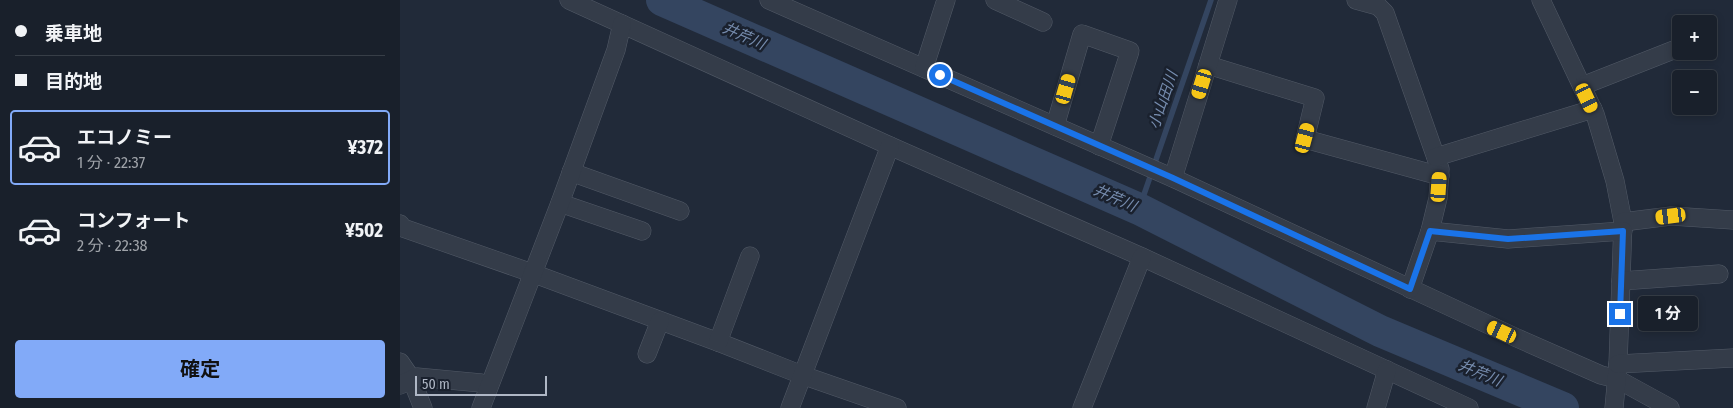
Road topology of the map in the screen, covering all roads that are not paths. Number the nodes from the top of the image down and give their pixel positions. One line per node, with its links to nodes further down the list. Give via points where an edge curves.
1 (569, 0): 9 (street)
2 (769, 0): 12 (street)
3 (946, 0): 12 (street)
4 (995, 0): 8 (street)
5 (1228, 0): 11 (street)
6 (1356, 0): 18 (street, via 1378,6 1385,14)
7 (1541, 0): 13 (street)
8 (1043, 22)
9 (622, 24): 16 (street); 19 (street, via 616,50)
10 (1672, 50): 13 (street)
11 (1208, 65): 20 (street, via 1315,98 1305,138); 21 (street)
12 (924, 68): 15 (street)
13 (1582, 86): 14 (street)
14 (1592, 110): 18 (street); 26 (street, via 1615,180)
15 (1055, 126): 17 (street); 17 (street, via 1082,34 1130,50)
16 (890, 146): 30 (street); 41 (street)
17 (1099, 146): 21 (street)
18 (1436, 157): 20 (street)
19 (571, 172): 22 (street); 23 (street)
20 (1440, 176): 28 (street)
21 (1173, 178): 34 (street)
22 (560, 203): 27 (street); 31 (street)
23 (680, 211)
24 (1733, 220): 26 (street, via 1671,216)
25 (400, 224): 31 (street, via 403,228)
26 (1623, 227): 28 (street, via 1508,239); 33 (street)
27 (642, 231)
28 (1430, 231): 34 (street)
29 (750, 256): 36 (street)
30 (1142, 257): 40 (street); 49 (street)
31 (532, 273): 35 (street); 44 (street)
32 (1720, 274): 33 (street)
33 (1621, 281): 42 (street)
34 (1410, 289): 42 (street, via 1601,375)
35 (660, 321): 36 (street); 37 (street)
36 (718, 342): 41 (street)
37 (647, 354)
38 (1733, 358): 42 (street)
39 (400, 362): 43 (street)
40 (1387, 370): 50 (street); 51 (street)
41 (802, 375): 47 (street); 48 (street)
42 (1617, 378): 52 (street); 53 (street)
43 (406, 382): 44 (street, via 417,377); 45 (street)
44 (489, 386): 46 (street)
45 (423, 408)
46 (481, 408)
47 (790, 408)
48 (897, 408)
49 (1082, 408)
50 (1376, 408)
51 (1469, 408)
52 (1614, 408)
53 (1670, 408)

